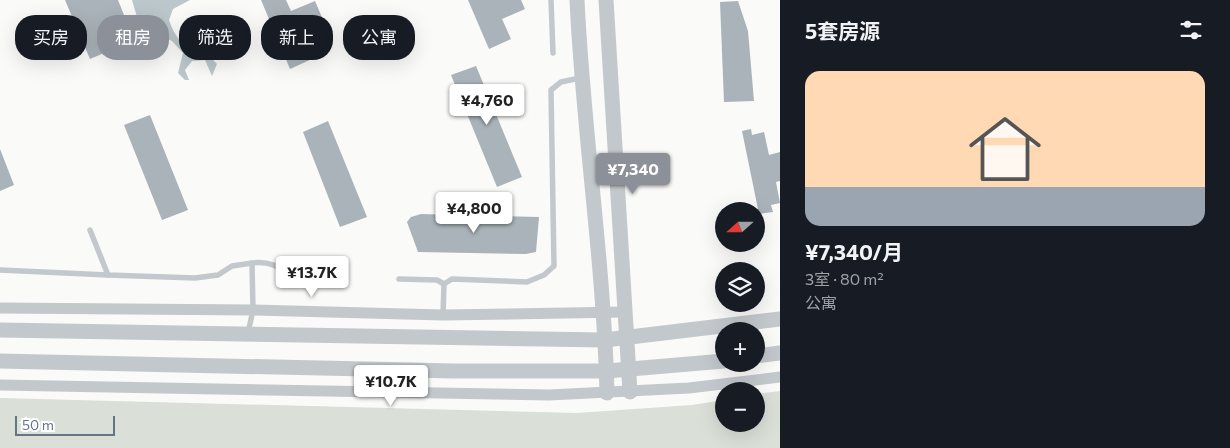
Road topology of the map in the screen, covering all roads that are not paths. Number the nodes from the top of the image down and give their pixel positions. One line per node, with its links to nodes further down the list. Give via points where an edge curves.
1 (551, 0): 4 (lane)
2 (577, 0): 5 (street)
3 (606, 0): 15 (street)
4 (553, 53)
5 (580, 78): 12 (lane, via 562,82 551,90 554,266 544,275 527,282 452,279); 16 (street)
6 (90, 230): 9 (lane)
7 (252, 263): 9 (lane, via 232,266 218,275 195,278); 10 (lane, via 279,266); 14 (lane)
8 (0, 270): 9 (lane)
9 (108, 275)
10 (292, 277)
11 (399, 279): 12 (lane, via 437,280)
12 (444, 284): 17 (lane)
13 (0, 308): 14 (street)
14 (254, 310): 17 (street); 20 (lane)
15 (625, 312): 16 (street); 21 (street)
16 (603, 314): 17 (street); 22 (street)
17 (443, 316)
18 (780, 319): 21 (street)
19 (0, 330): 20 (street)
20 (247, 335): 22 (street)
21 (626, 337): 22 (street); 27 (street)
22 (605, 340): 28 (street)
23 (780, 352): 24 (street)
24 (765, 354)
25 (0, 361): 28 (street)
26 (715, 362): 27 (street)
27 (629, 370): 28 (street); 31 (street)
28 (607, 372): 32 (street)
29 (780, 377): 31 (street)
30 (0, 385): 32 (street, via 466,395)
31 (630, 392): 32 (street)
32 (607, 393)

